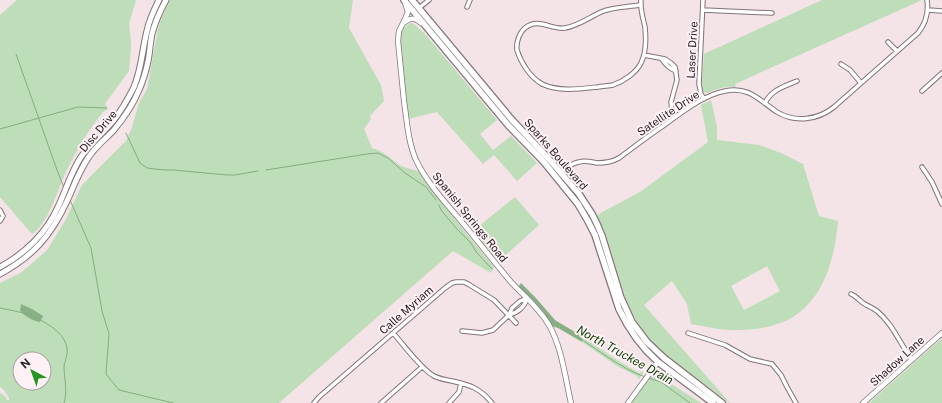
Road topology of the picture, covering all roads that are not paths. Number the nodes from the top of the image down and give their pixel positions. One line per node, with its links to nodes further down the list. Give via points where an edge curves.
1 (159, 0): 39 (main road, Disc Drive, via 147,30 138,77 125,104 76,165 56,210 43,230 20,254)
2 (166, 0): 40 (main road, Disc Drive, via 154,29 142,82 130,108 88,158 50,232 27,257)
3 (404, 0): 18 (street, Spanish Springs Road, via 408,12); 19 (main road, Sparks Boulevard)
4 (408, 0): 13 (main road)
5 (412, 0): 13 (main road, Sparks Boulevard)
6 (429, 0): 13 (street)
7 (470, 0): 12 (street)
8 (641, 0): 11 (street)
9 (703, 0): 14 (street, Laser Drive)
10 (927, 0): 15 (street, Satellite Drive)
11 (640, 5): 22 (street, via 645,28); 22 (street, via 604,11 566,28 532,24 524,28 516,46 519,58 536,80 559,89 613,85 636,70)
12 (467, 7)
13 (419, 8): 23 (main road, via 420,14); 35 (main road, Sparks Boulevard)
14 (703, 10): 17 (street); 31 (street, Laser Drive, via 699,84)
15 (928, 10): 16 (street); 21 (street, Satellite Drive, via 918,33)
16 (942, 11)
17 (772, 13)
18 (402, 25): 19 (street, via 413,18); 42 (street, Spanish Springs Road, via 398,35 400,60 408,133 417,162 445,202 503,273)
19 (429, 29): 23 (main road, Sparks Boulevard)
20 (888, 42): 21 (street)
21 (897, 51): 29 (street, Satellite Drive)
22 (644, 55): 33 (street, via 665,59 675,67 677,80 670,102)
23 (453, 58): 35 (main road, Sparks Boulevard, via 514,132)
24 (841, 64): 29 (street)
25 (942, 73): 26 (street)
26 (938, 77): 28 (street); 30 (street)
27 (797, 80): 32 (street, via 773,92)
28 (942, 81)
29 (861, 83): 32 (street, Satellite Drive, via 826,113 814,117 800,119 787,116)
30 (922, 91)
31 (704, 99): 32 (street, Satellite Drive, via 724,91 737,90 749,93); 33 (street, Satellite Drive)
32 (765, 103)
33 (675, 117): 35 (street, Satellite Drive, via 614,161 580,161)
34 (922, 167): 36 (street)
35 (559, 175): 49 (main road, Sparks Boulevard, via 579,194 592,214 602,236 623,304 632,322); 51 (main road, Sparks Boulevard, via 592,228 624,320 637,340)
36 (942, 204)
37 (0, 210): 38 (street, via 3,216)
38 (0, 221)
39 (0, 267)
40 (0, 274)
41 (851, 294): 50 (street, via 884,317)
42 (527, 298): 43 (street, via 520,300); 43 (street, via 525,305 516,313); 59 (street, Spanish Springs Road, via 544,317 554,335)
43 (509, 315): 44 (street, Calle Myriam); 45 (street, via 490,331); 46 (street, Calle Myriam, via 491,297 464,282 456,282 445,288)
44 (516, 323)
45 (462, 332)
46 (393, 333): 52 (street); 55 (street, Calle Myriam)
47 (688, 333): 63 (street, via 725,345 750,359 772,364 781,374)
48 (942, 333): 50 (street, Shadow Lane)
49 (647, 342): 51 (main road); 54 (main road, Sparks Boulevard)
50 (912, 360): 64 (street, Shadow Lane)
51 (658, 362): 54 (main road, via 662,361); 60 (street); 61 (main road, Sparks Boulevard)
52 (422, 367): 53 (street, via 439,378); 56 (street)
53 (461, 383): 57 (street, via 459,392); 58 (street, via 480,391)
54 (709, 392): 62 (main road, Sparks Boulevard)
55 (314, 403)
56 (381, 403)
57 (449, 403)
58 (492, 403)
59 (571, 403)
60 (628, 403)
61 (713, 403)
62 (722, 403)
63 (796, 403)
64 (863, 403)

